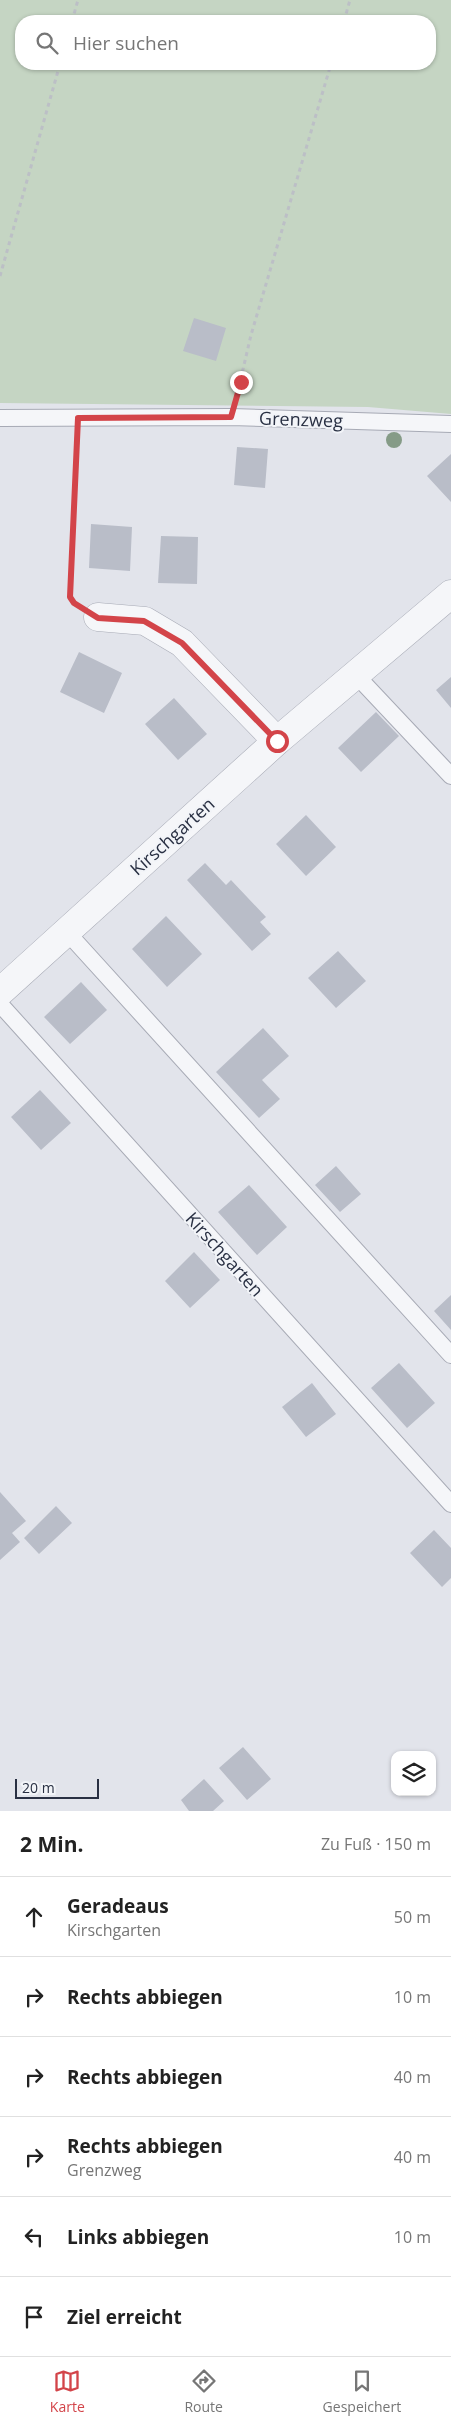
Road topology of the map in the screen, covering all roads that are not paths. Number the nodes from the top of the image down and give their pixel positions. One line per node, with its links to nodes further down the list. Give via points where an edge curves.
1 (0, 418): 2 (lane, Grenzweg, via 231,417)
2 (451, 424)
3 (451, 594): 5 (street, Kirschgarten)
4 (98, 618): 6 (street, via 144,621 182,643)
5 (355, 674): 6 (street, Kirschgarten); 7 (lane)
6 (277, 741): 8 (street, Kirschgarten)
7 (451, 776)
8 (66, 931): 9 (street, Kirschgarten); 11 (lane)
9 (0, 992)
10 (0, 1004): 12 (lane, Kirschgarten)
11 (451, 1355)
12 (451, 1504)

